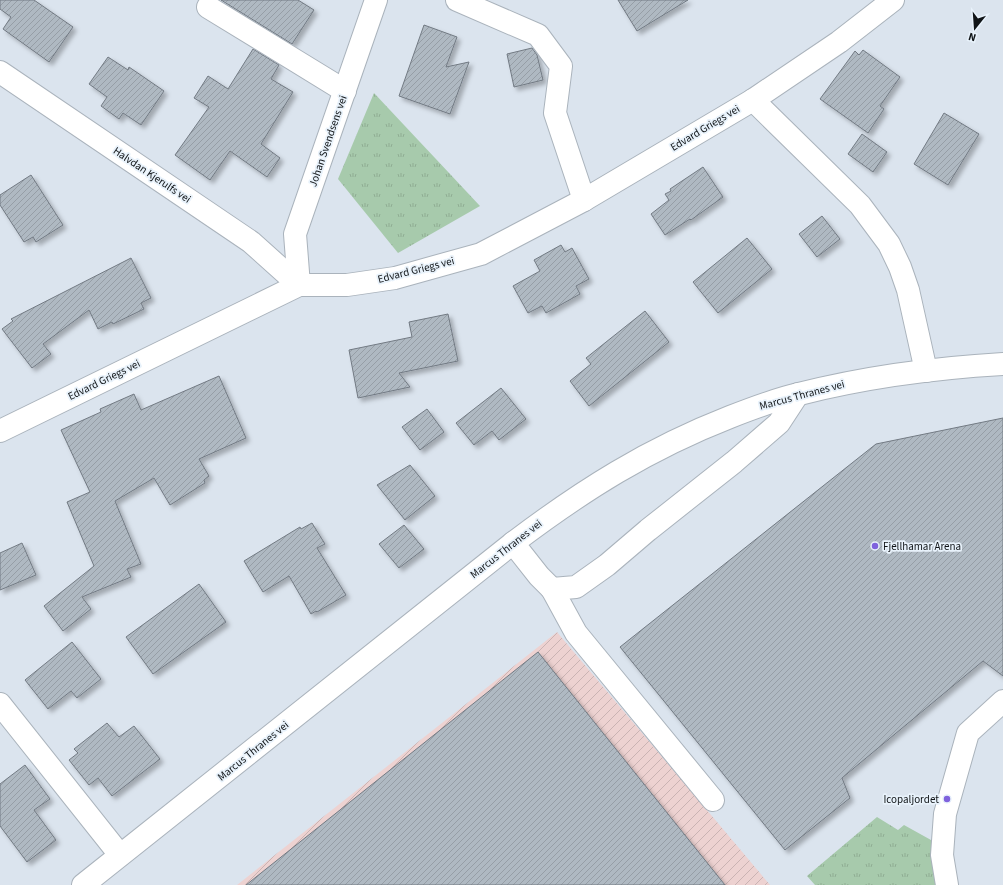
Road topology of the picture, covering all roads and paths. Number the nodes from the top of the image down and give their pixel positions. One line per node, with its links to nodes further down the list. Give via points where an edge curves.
1 (376, 0): 6 (street, Johan Svendsens vei)
2 (457, 0): 8 (street, via 538,35 561,66 555,113)
3 (893, 0): 7 (street, Edvard Griegs vei, via 839,42)
4 (208, 7): 6 (street)
5 (0, 72): 9 (street, Halvdan Kjerulfs vei, via 251,242)
6 (345, 91): 9 (street, Johan Svendsens vei, via 295,234)
7 (753, 100): 8 (street, Edvard Griegs vei); 11 (street, Edvard Griegs vei, via 860,205 889,244 908,290)
8 (584, 200): 9 (street, Edvard Griegs vei, via 481,254 395,278 347,285)
9 (299, 285): 13 (street, Edvard Griegs vei)
10 (1003, 364): 11 (street, Marcus Thranes vei)
11 (926, 371): 12 (street, Marcus Thranes vei, via 882,376)
12 (798, 394): 14 (street, Marcus Thranes vei, via 713,424 634,461 580,494); 15 (street, via 779,423 607,565 576,587)
13 (0, 431)
14 (513, 543): 15 (street); 19 (street, Marcus Thranes vei)
15 (552, 589): 18 (street, via 576,633)
16 (1003, 701): 21 (street, via 968,733 945,814 942,855)
17 (0, 704): 19 (street)
18 (713, 800)
19 (120, 855): 20 (street, Marcus Thranes vei)
20 (83, 885)
21 (947, 885)

